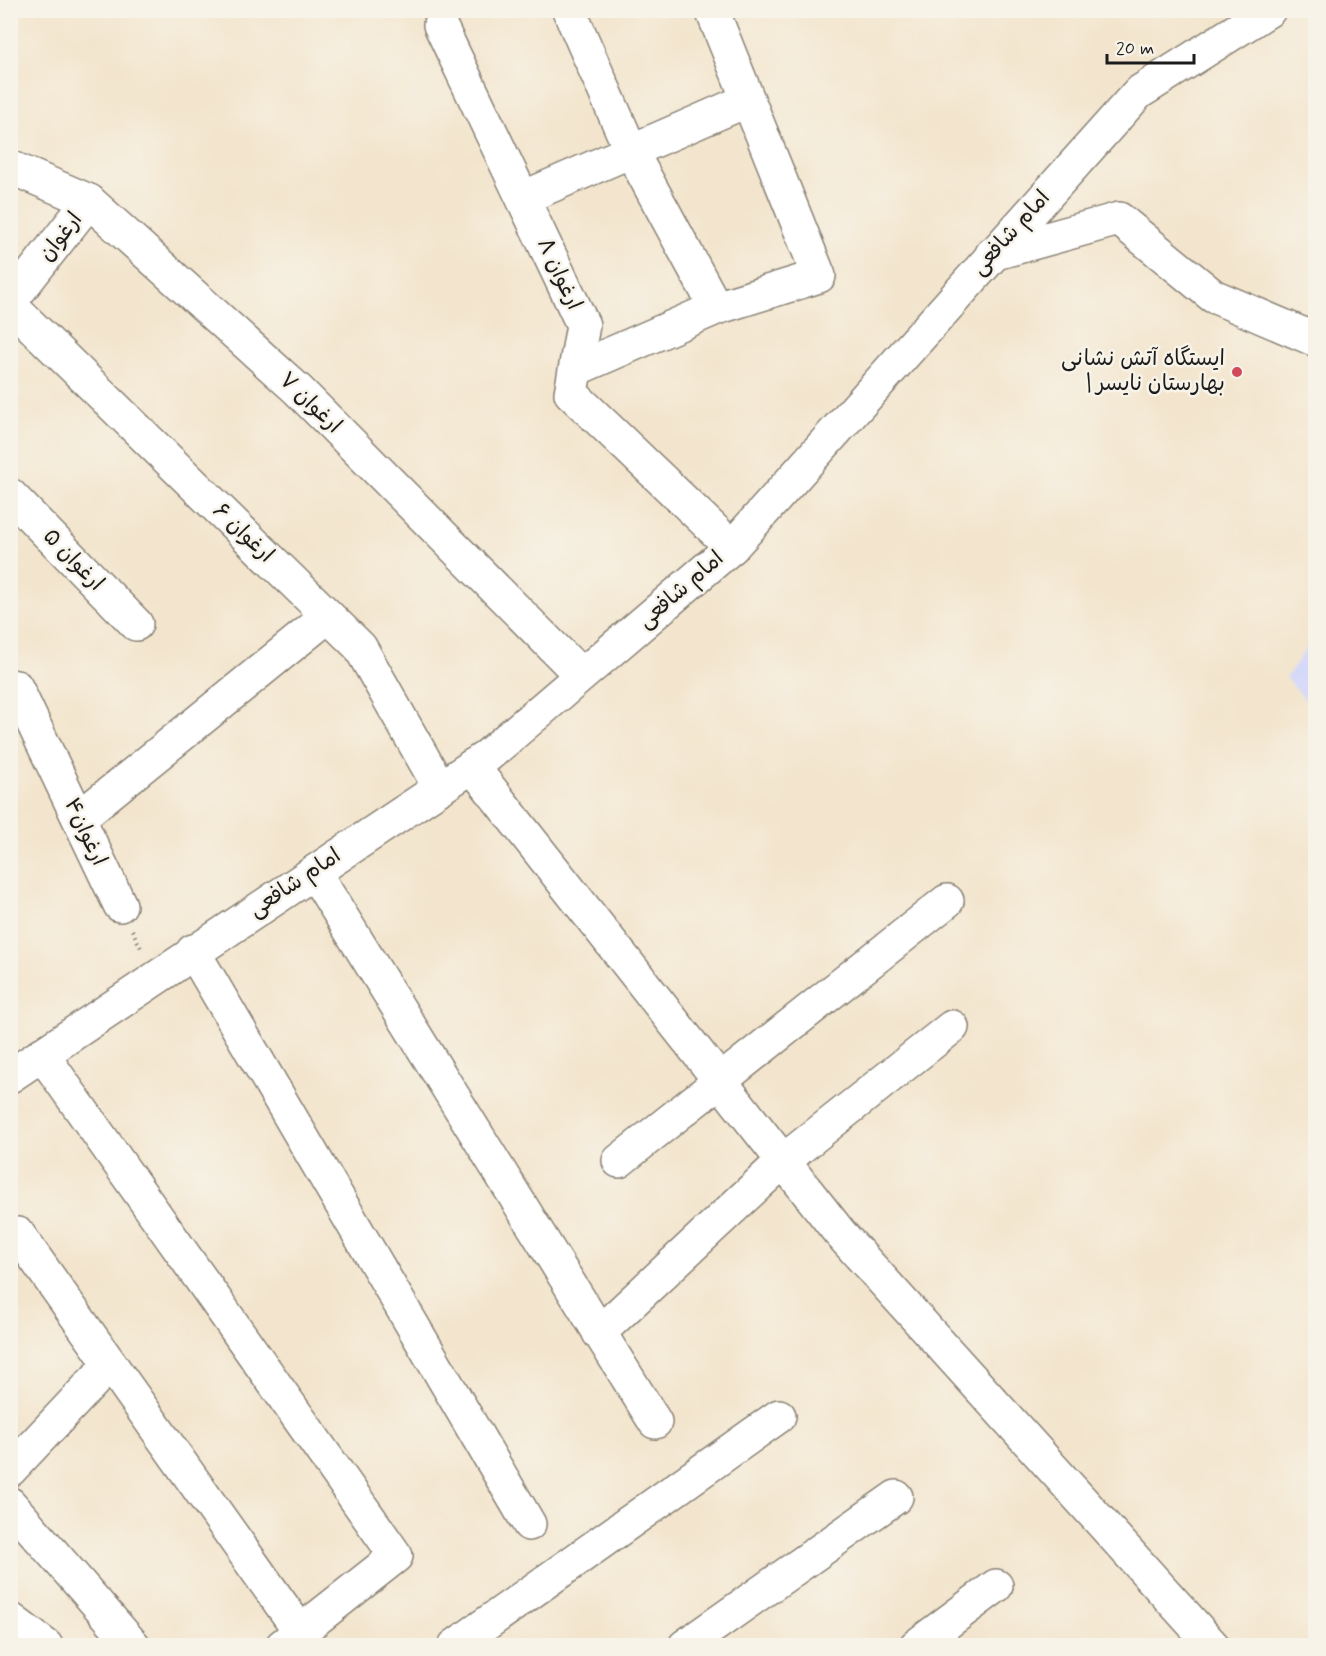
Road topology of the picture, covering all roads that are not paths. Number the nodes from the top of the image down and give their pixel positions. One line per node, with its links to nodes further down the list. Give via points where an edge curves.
1 (569, 10): 6 (street)
2 (712, 10): 5 (street)
3 (1269, 10): 10 (street, امام شافعی, via 1138,93)
4 (440, 25): 8 (street, ارغوان ۸)
5 (748, 100): 6 (street); 12 (street, via 819,276)
6 (631, 151): 8 (street); 12 (street)
7 (10, 167): 9 (street, ارغوان ۷)
8 (523, 198): 14 (street, ارغوان ۸, via 583,325)
9 (89, 201): 11 (street, ارغوان); 19 (street, ارغوان ۷, via 298,390)
10 (992, 254): 13 (street, via 1119,219 1213,296); 16 (street, امام شافعی)
11 (10, 304): 17 (street, ارغوان ۶)
12 (716, 308): 14 (street)
13 (1316, 340)
14 (576, 369): 16 (street, ارغوان ۸, via 571,393)
15 (10, 495): 18 (street, ارغوان ۵)
16 (732, 547): 19 (street, امام شافعی)
17 (328, 616): 22 (street, ارغوان ۶, via 360,647); 23 (street)
18 (136, 624)
19 (581, 675): 21 (street, امام شافعی)
20 (13, 686): 23 (street, ارغوان۴)
21 (472, 766): 22 (street, امام شافعی); 31 (street)
22 (440, 788): 24 (street, امام شافعی)
23 (79, 818): 26 (street, ارغوان۴)
24 (314, 872): 27 (street, امام شافعی); 35 (street)
25 (947, 901): 31 (street)
26 (120, 905)
27 (193, 951): 29 (street, امام شافعی); 42 (street)
28 (952, 1027): 33 (street)
29 (42, 1054): 30 (street, امام شافعی); 45 (street, via 396,1556)
30 (10, 1076)
31 (719, 1080): 32 (street); 33 (street)
32 (619, 1161)
33 (783, 1161): 35 (street); 51 (street, via 839,1232)
34 (18, 1234): 36 (street)
35 (599, 1333): 38 (street)
36 (110, 1364): 39 (street); 45 (street)
37 (779, 1416): 48 (street)
38 (655, 1422)
39 (10, 1470)
40 (896, 1497): 49 (street)
41 (10, 1504): 47 (street)
42 (529, 1524)
43 (996, 1586): 50 (street)
44 (10, 1619): 46 (street)
45 (291, 1638)
46 (46, 1646)
47 (134, 1646)
48 (455, 1646)
49 (685, 1646)
50 (916, 1646)
51 (1214, 1646)

